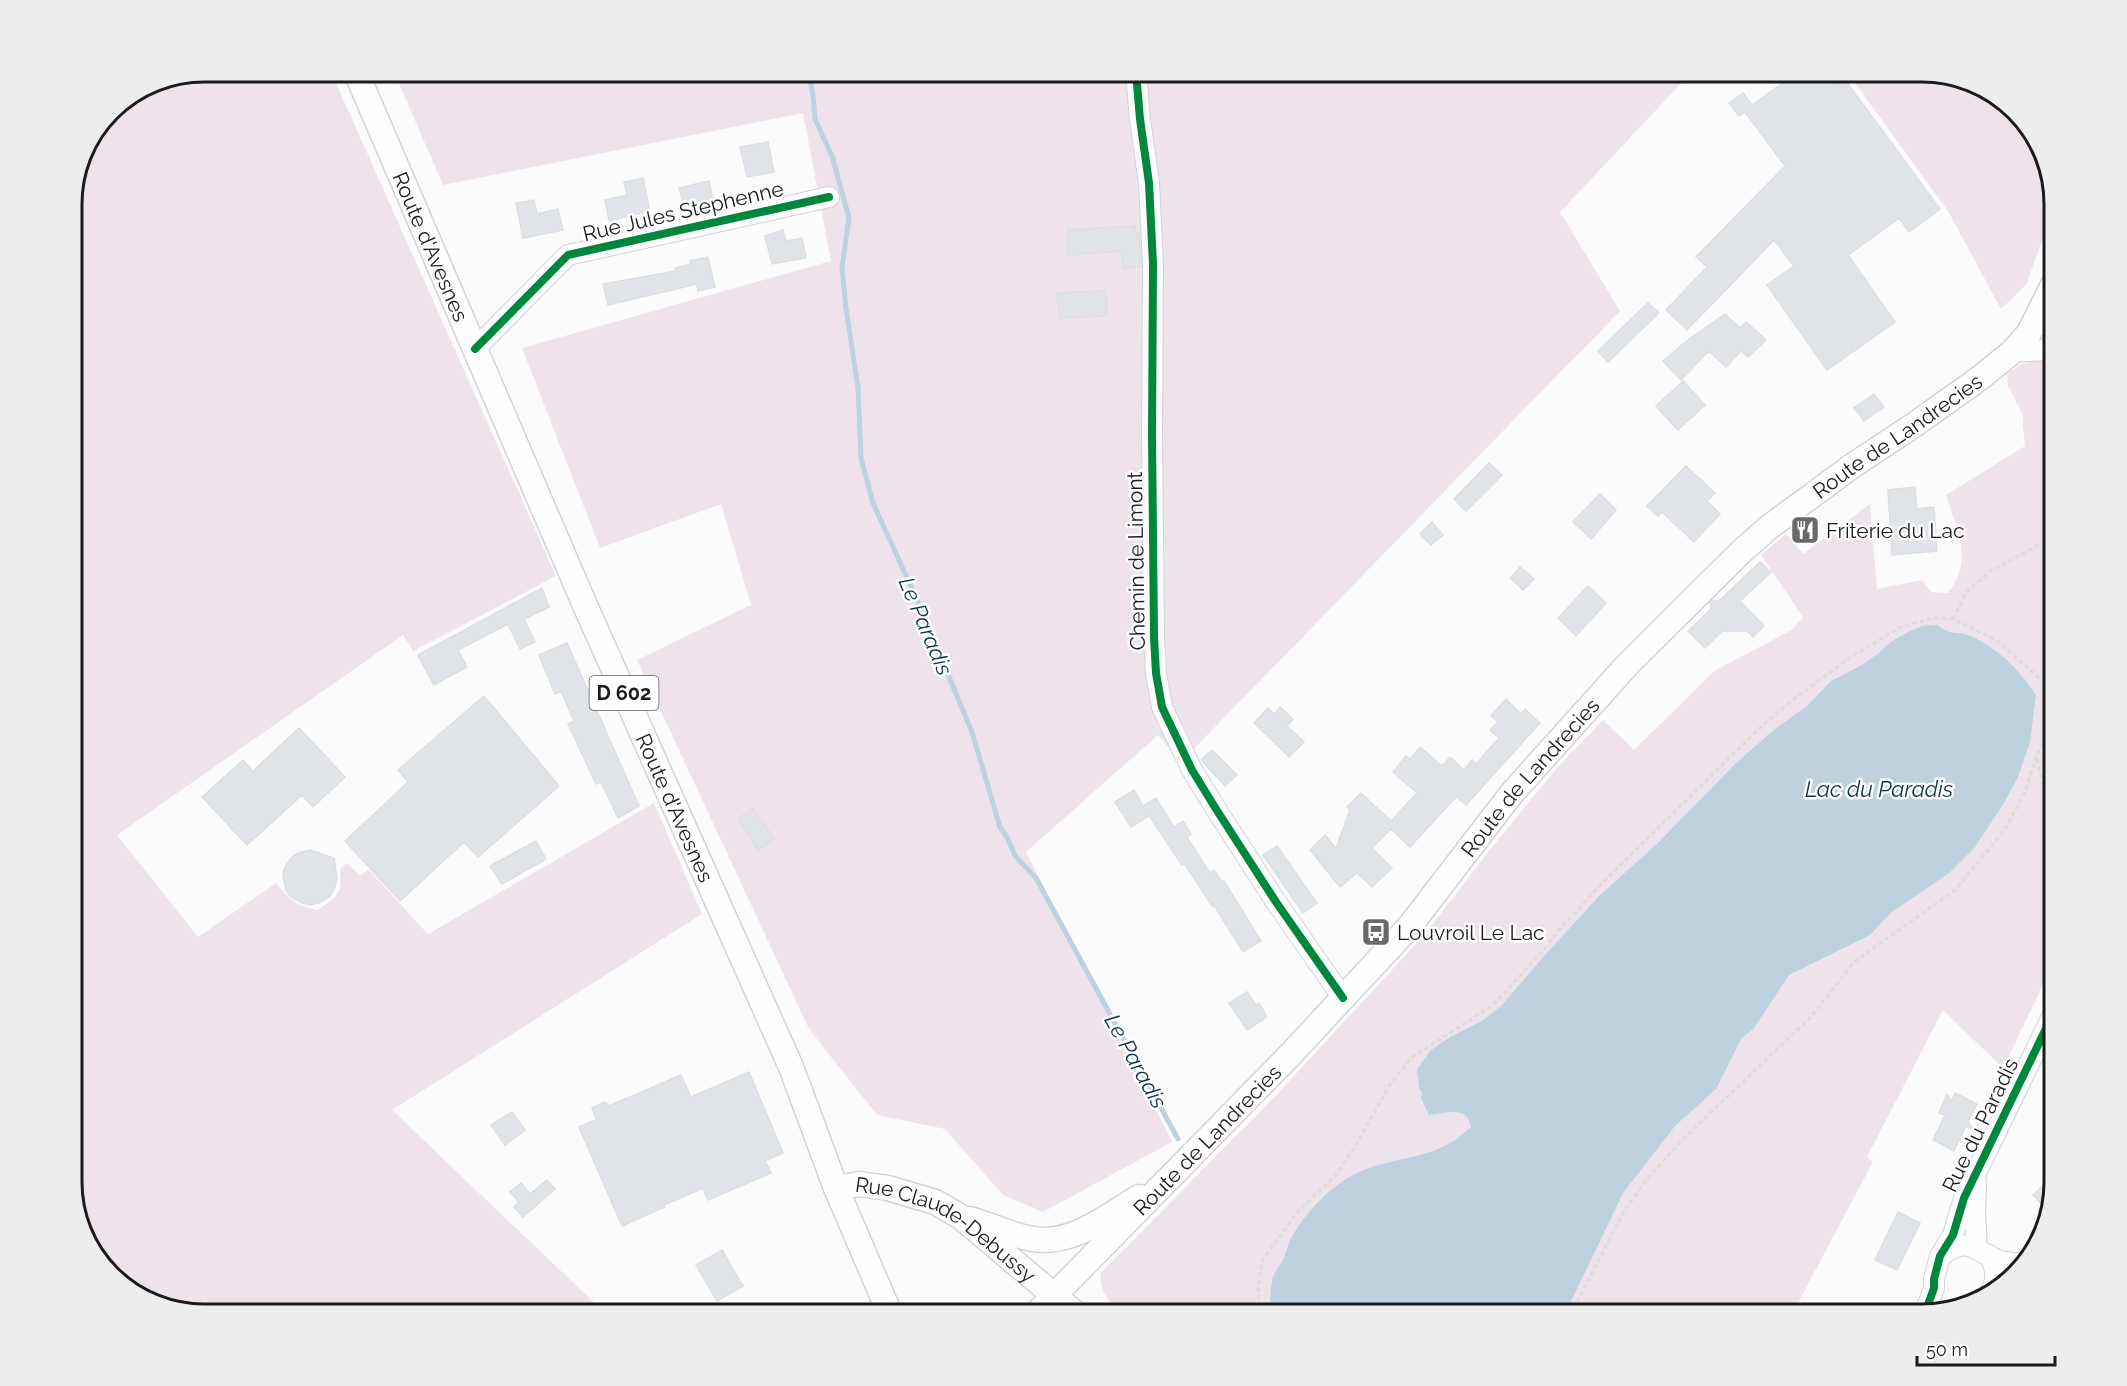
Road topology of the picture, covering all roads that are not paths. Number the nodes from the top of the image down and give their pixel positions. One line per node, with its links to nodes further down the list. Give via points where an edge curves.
1 (360, 82): 7 (main road, Route d'Avesnes / D 602)
2 (1137, 82): 10 (street, Chemin de Limont, via 1154,264 1154,637 1162,707 1192,771)
3 (829, 197): 7 (street, Rue Jules Stephenne, via 568,255)
4 (2044, 303): 5 (main road, Route de Landrecies)
5 (2038, 315): 6 (street); 9 (main road, Route de Landrecies)
6 (2044, 322)
7 (475, 349): 14 (main road, Route d'Avesnes / D 602, via 791,1067)
8 (2044, 351): 9 (street)
9 (2012, 352): 10 (main road, Route de Landrecies, via 1852,466 1742,551 1567,731 1512,794 1409,927)
10 (1343, 998): 13 (main road, Route de Landrecies)
11 (2044, 1033): 12 (street, Rue du Paradis)
12 (1977, 1172): 16 (street, Rue du Paradis, via 1975,1214); 17 (street, Rue du Paradis, via 1953,1235)
13 (1170, 1178): 15 (main road, via 1086,1229 1048,1241); 20 (main road, Route de Landrecies)
14 (836, 1188): 15 (main road, Rue Claude-Debussy, via 859,1184 888,1188 935,1202); 22 (main road, Route d'Avesnes / D 602)
15 (961, 1217): 20 (main road, Rue Claude-Debussy)
16 (1983, 1251): 17 (street, via 1954,1246); 18 (street); 19 (street, Rue du Paradis, via 1995,1267)
17 (1940, 1256): 21 (street, Rue du Paradis)
18 (2014, 1262)
19 (1993, 1281)
20 (1054, 1296): 23 (main road, Route de Landrecies); 24 (main road, Rue Claude-Debussy)
21 (1929, 1303)
22 (886, 1304)
23 (1046, 1304)
24 (1064, 1304)

